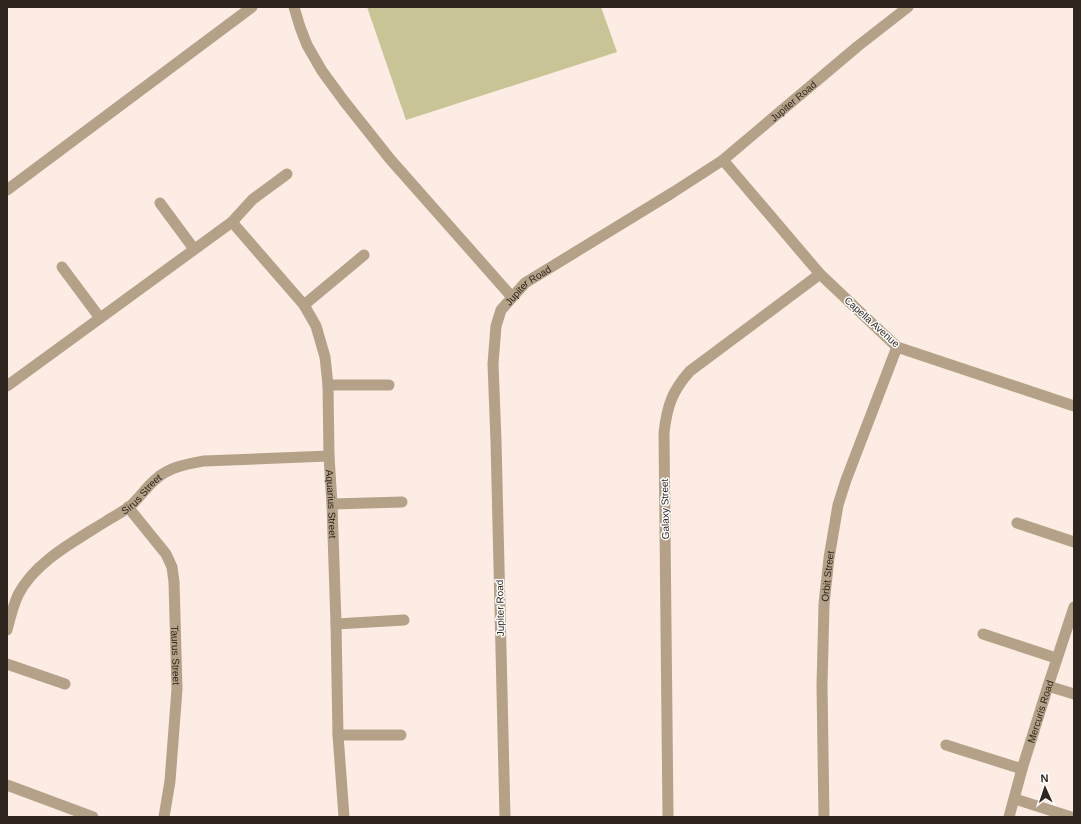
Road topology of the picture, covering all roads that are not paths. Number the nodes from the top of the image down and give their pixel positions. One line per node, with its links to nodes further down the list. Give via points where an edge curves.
1 (252, 7): 6 (street)
2 (294, 7): 13 (street, via 307,45 344,101 390,159)
3 (908, 7): 4 (street, Jupiter Road)
4 (723, 160): 12 (street, Capella Avenue); 13 (street, Jupiter Road, via 526,283)
5 (287, 174): 8 (street, via 253,200)
6 (7, 190)
7 (160, 203): 9 (street)
8 (232, 222): 9 (street); 14 (street, Aquarius Street)
9 (194, 249): 15 (street)
10 (364, 255): 14 (street)
11 (62, 267): 15 (street)
12 (820, 274): 16 (street, Capella Avenue); 47 (street, Galaxy Street, via 690,371 674,392 666,415 664,433)
13 (512, 297): 46 (street, Jupiter Road, via 501,310 496,326 493,364)
14 (304, 305): 17 (street, Aquarius Street, via 321,340)
15 (100, 318): 19 (street)
16 (897, 347): 20 (street, Capella Avenue); 48 (street, Orbit Street, via 842,492 829,558 824,604 822,686)
17 (328, 385): 18 (street); 21 (street, Aquarius Street)
18 (389, 385)
19 (7, 386)
20 (1074, 406)
21 (329, 456): 23 (street, Aquarius Street); 24 (street, Sirus Street, via 231,459 183,465 168,470 157,478)
22 (402, 502): 23 (street)
23 (332, 504): 29 (street, Aquarius Street)
24 (128, 507): 30 (street, Sirus Street, via 43,565 18,596); 44 (street, Taurus Street, via 166,554 172,566 174,582 177,690 170,780)
25 (1018, 522): 26 (street)
26 (1074, 542)
27 (1074, 607): 32 (street, Mercuris Road)
28 (404, 620): 29 (street)
29 (336, 624): 37 (street, Aquarius Street)
30 (7, 630)
31 (984, 634): 32 (street)
32 (1056, 658): 35 (street, Mercuris Road)
33 (7, 664): 34 (street)
34 (66, 684)
35 (1048, 686): 36 (street); 40 (street, Mercuris Road)
36 (1074, 694)
37 (338, 735): 38 (street); 45 (street, Aquarius Street)
38 (401, 735)
39 (946, 745): 40 (street)
40 (1022, 769): 42 (street, Mercuris Road)
41 (7, 785): 43 (street)
42 (1015, 799): 49 (street, Mercuris Road); 50 (street)
43 (93, 817)
44 (164, 817)
45 (344, 817)
46 (505, 817)
47 (668, 817)
48 (824, 817)
49 (1010, 817)
50 (1071, 817)

